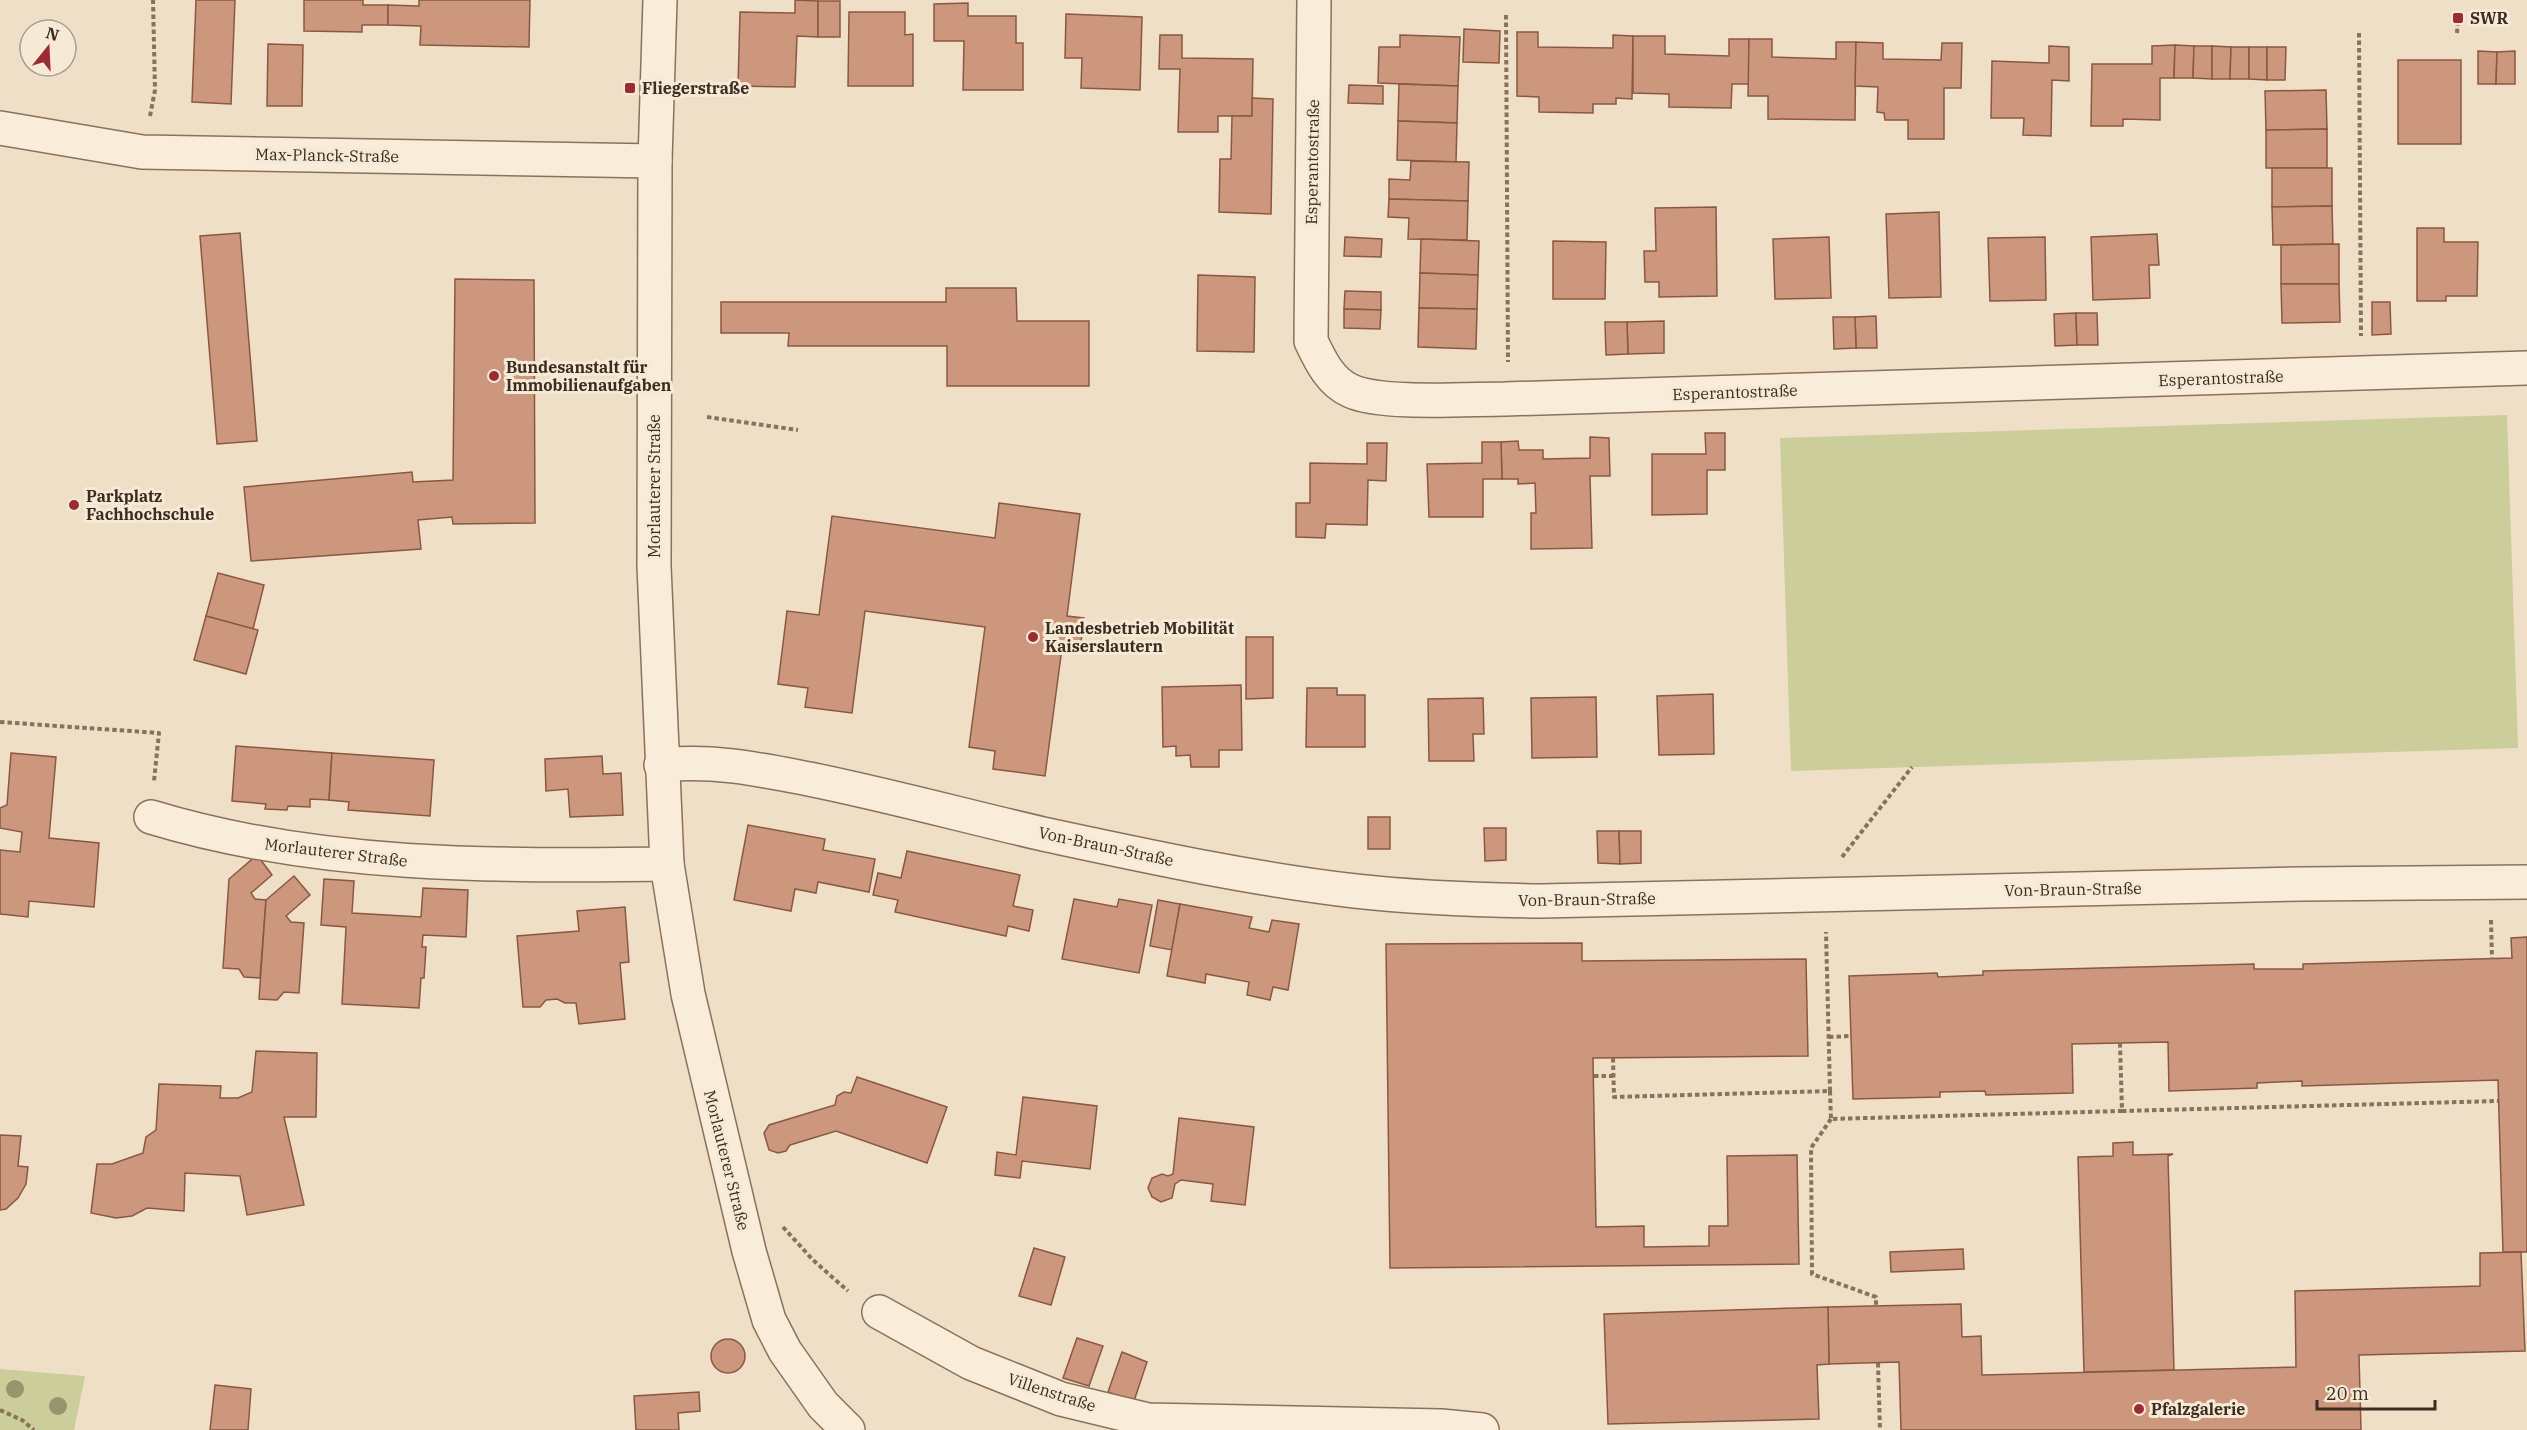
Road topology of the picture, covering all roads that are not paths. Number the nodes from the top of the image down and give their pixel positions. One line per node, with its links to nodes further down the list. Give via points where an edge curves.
1 (660, 0): 4 (street, Morlauterer Straße)
2 (1314, 0): 5 (street, Esperantostraße, via 1311,341 1324,369 1350,391 1389,398 1505,399)
3 (0, 128): 4 (street, Max-Planck-Straße, via 142,152)
4 (655, 161): 6 (street, Morlauterer Straße, via 654,554)
5 (2527, 368)
6 (661, 765): 8 (street, Morlauterer Straße); 9 (street, Von-Braun-Straße, via 730,764 1206,866 1354,891 1444,899 1541,901)
7 (151, 817): 8 (street, Morlauterer Straße, via 280,846 388,861)
8 (667, 864): 11 (street, Morlauterer Straße, via 688,994 769,1320 823,1405)
9 (2527, 882)
10 (879, 1312): 12 (street, Villenstraße, via 971,1363 1061,1399 1148,1420)
11 (848, 1430)
12 (1482, 1430)

